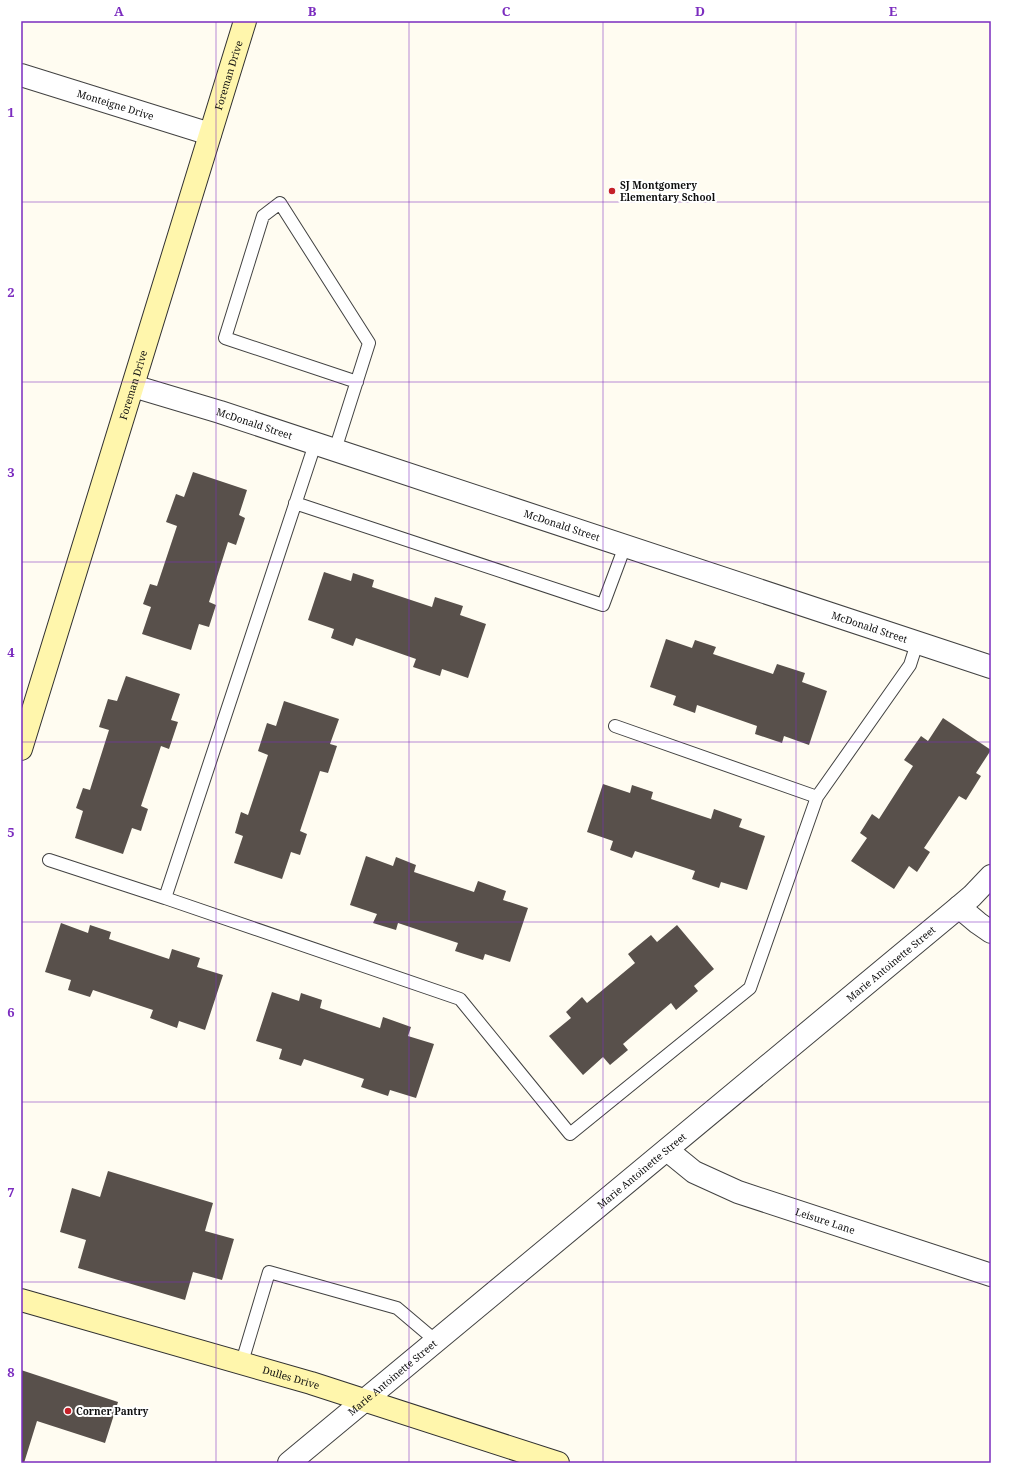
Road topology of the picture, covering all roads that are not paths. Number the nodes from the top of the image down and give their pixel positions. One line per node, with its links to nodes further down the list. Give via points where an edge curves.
1 (245, 21): 3 (street, Foreman Drive)
2 (21, 75): 3 (street, Monteigne Drive)
3 (210, 134): 5 (street, Foreman Drive)
4 (357, 382): 4 (lane, via 369,343 280,203 263,216 225,338); 7 (lane)
5 (133, 386): 6 (street, McDonald Street); 13 (street, Foreman Drive)
6 (315, 444): 7 (street, McDonald Street); 8 (lane)
7 (335, 450): 9 (street, McDonald Street)
8 (295, 503): 9 (lane, via 603,605); 17 (lane)
9 (625, 546): 10 (street, McDonald Street)
10 (917, 643): 11 (street, McDonald Street); 14 (lane, via 910,665)
11 (991, 667)
12 (615, 726): 14 (lane)
13 (21, 749)
14 (817, 797): 17 (lane, via 750,988 570,1134 460,999)
15 (49, 860): 17 (lane)
16 (991, 876): 18 (street, Marie Antoinette Street)
17 (165, 898)
18 (959, 907): 19 (street); 20 (street, Marie Antoinette Street)
19 (991, 932)
20 (667, 1150): 21 (street, Leisure Lane, via 694,1172 738,1192); 23 (street, Marie Antoinette Street)
21 (991, 1275)
22 (21, 1300): 24 (street, Dulles Drive)
23 (436, 1341): 24 (lane, via 397,1308 269,1272); 25 (street, Marie Antoinette Street)
24 (242, 1362): 25 (street, Dulles Drive)
25 (365, 1400): 26 (street, Marie Antoinette Street); 27 (street, Dulles Drive)
26 (289, 1463)
27 (558, 1463)

